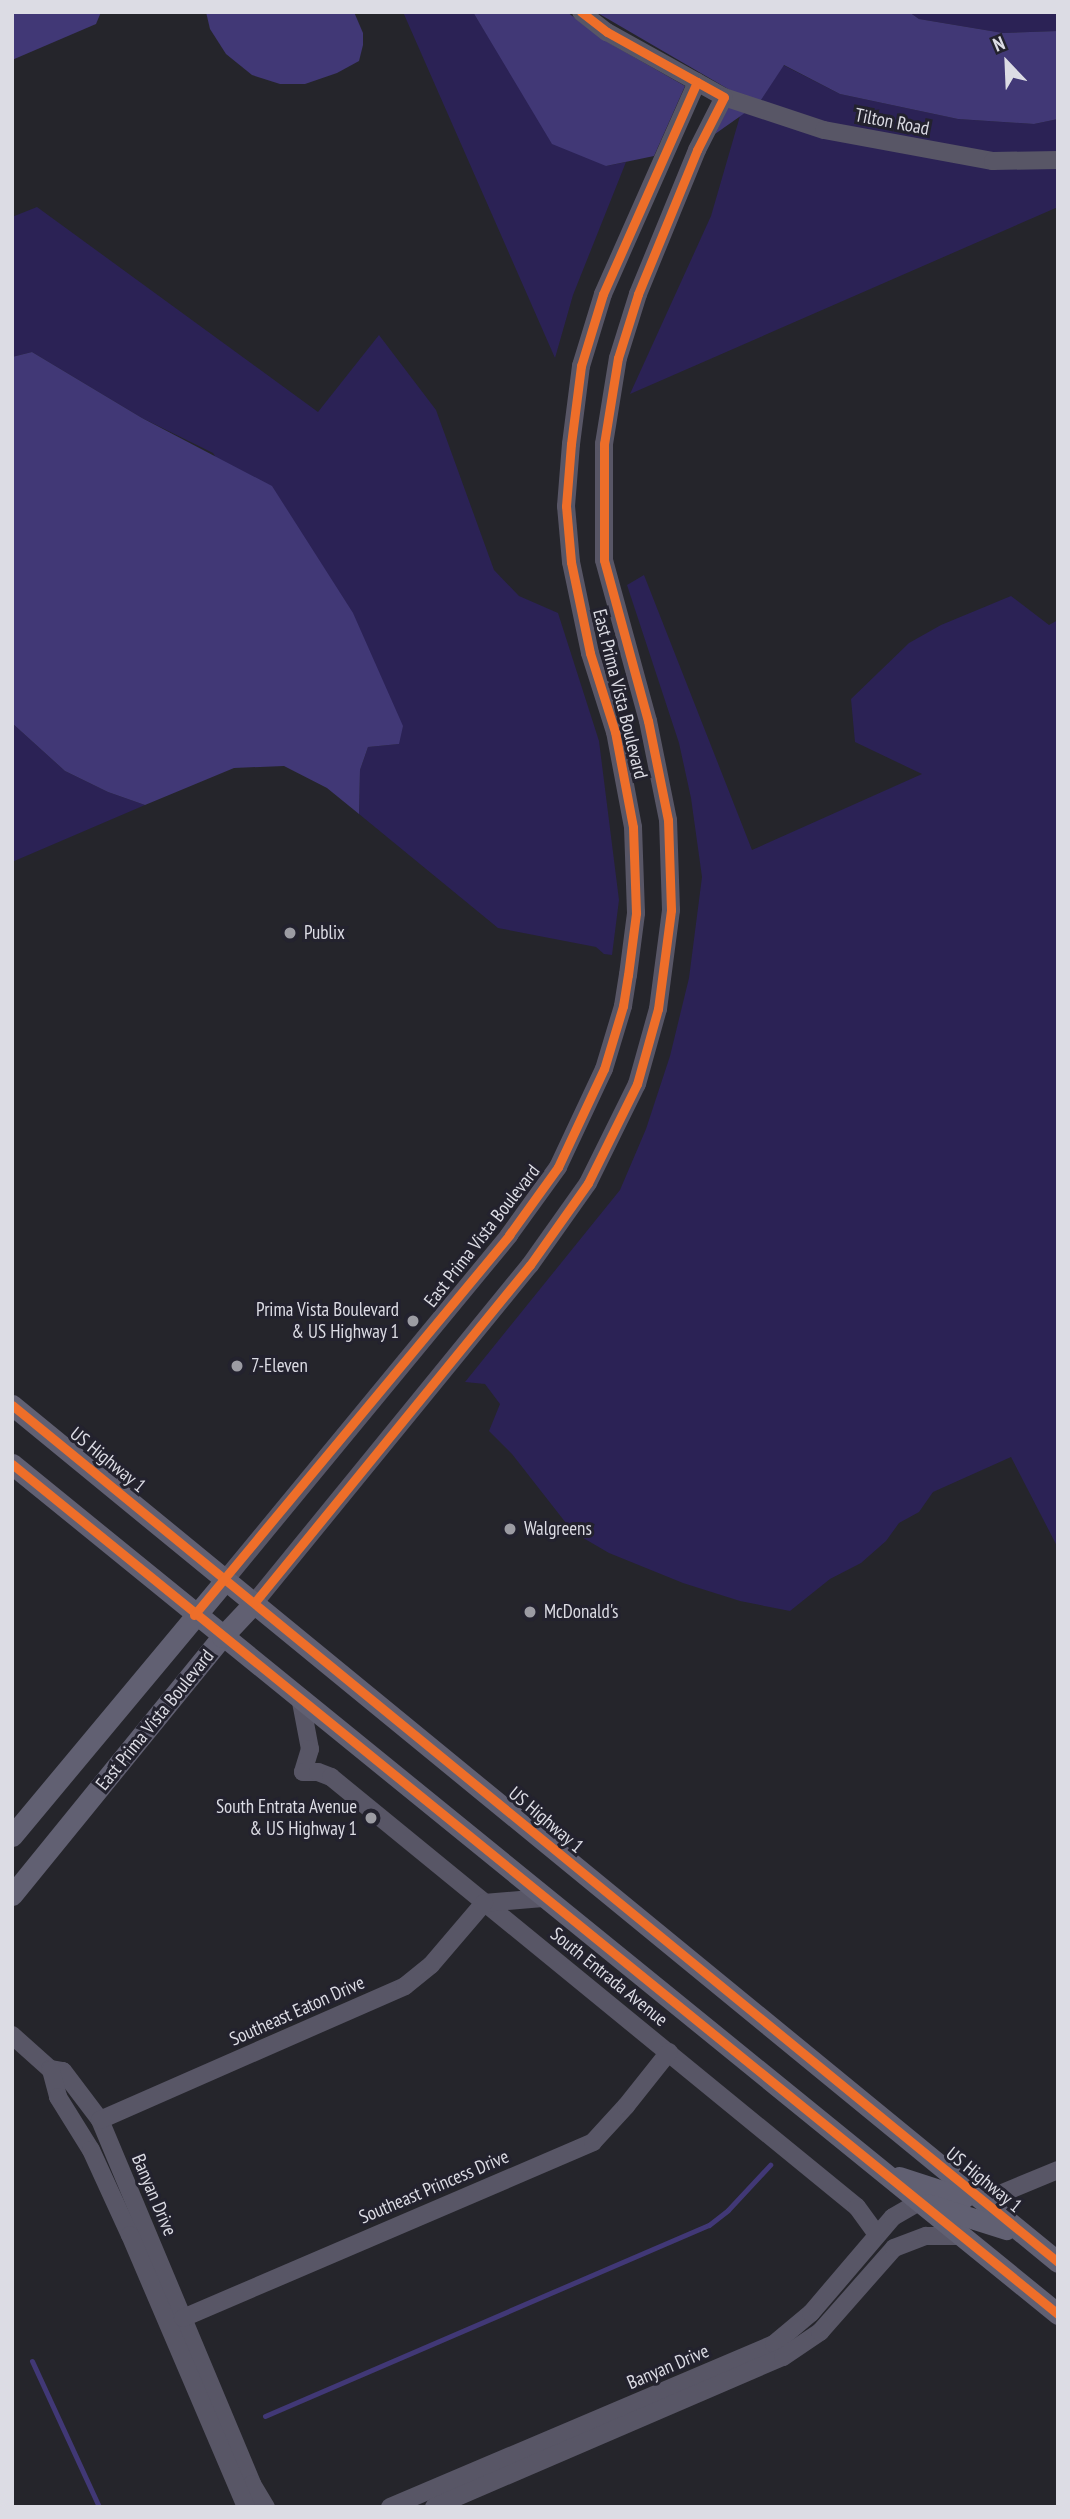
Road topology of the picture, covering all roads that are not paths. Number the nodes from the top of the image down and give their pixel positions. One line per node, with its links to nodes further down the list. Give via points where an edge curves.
1 (581, 12): 2 (street, Tilton Road, via 607,32)
2 (696, 82): 3 (street, Tilton Road); 6 (street, East Prima Vista Boulevard, via 603,294 581,366 566,506)
3 (724, 97): 4 (street, Tilton Road, via 824,131 993,161); 5 (street, East Prima Vista Boulevard, via 662,232 618,358 604,444)
4 (1058, 160)
5 (604, 560): 6 (street); 10 (street, East Prima Vista Boulevard, via 648,721 667,820 671,910 658,1009 636,1084 588,1183 530,1265)
6 (571, 562): 9 (street, East Prima Vista Boulevard, via 590,653 615,732 633,827 636,913 623,1006 604,1069 558,1167 509,1235)
7 (12, 1405): 9 (main road, US Highway 1)
8 (12, 1464): 11 (main road)
9 (225, 1580): 10 (main road, US Highway 1); 11 (main road, East Prima Vista Boulevard)
10 (255, 1602): 12 (main road, East Prima Vista Boulevard); 25 (main road, US Highway 1)
11 (194, 1615): 12 (main road); 14 (main road, East Prima Vista Boulevard)
12 (222, 1637): 13 (main road); 15 (main road, East Prima Vista Boulevard)
13 (302, 1702): 16 (main road); 17 (street, South Entrada Avenue, via 310,1749 303,1772 331,1777)
14 (12, 1836)
15 (12, 1895)
16 (543, 1898): 17 (street); 22 (main road)
17 (484, 1903): 19 (street, South Entrada Avenue); 21 (street, Southeast Eaton Drive, via 431,1965 405,1986)
18 (12, 2035): 20 (street, Banyan Drive)
19 (668, 2052): 26 (street, South Entrada Avenue, via 857,2207); 33 (street, Southeast Princess Drive, via 593,2142)
20 (50, 2069): 21 (street, Banyan Drive, via 63,2071); 35 (street, Banyan Drive, via 58,2097 91,2150)
21 (100, 2120): 33 (street, Banyan Drive)
22 (880, 2170): 24 (main road); 25 (main road, via 947,2195)
23 (1058, 2170): 25 (street)
24 (919, 2202): 26 (street, Banyan Drive, via 893,2217); 27 (main road); 28 (main road)
25 (983, 2202): 28 (main road, US Highway 1)
26 (877, 2235): 30 (street, Banyan Drive)
27 (962, 2236): 31 (street, Banyan Drive, via 937,2234 905,2243 885,2255); 32 (main road)
28 (1028, 2238): 29 (main road, US Highway 1)
29 (1058, 2262)
30 (851, 2266): 31 (street); 34 (street, Banyan Drive)
31 (865, 2278): 34 (street, Banyan Drive, via 820,2332)
32 (1058, 2314)
33 (183, 2318): 35 (street, Banyan Drive)
34 (782, 2349): 36 (street, Banyan Drive)
35 (216, 2419): 37 (street, Banyan Drive); 38 (street, Banyan Drive)
36 (544, 2451): 39 (street, Banyan Drive); 40 (street, Banyan Drive)
37 (246, 2507)
38 (266, 2507)
39 (390, 2507)
40 (434, 2507)

